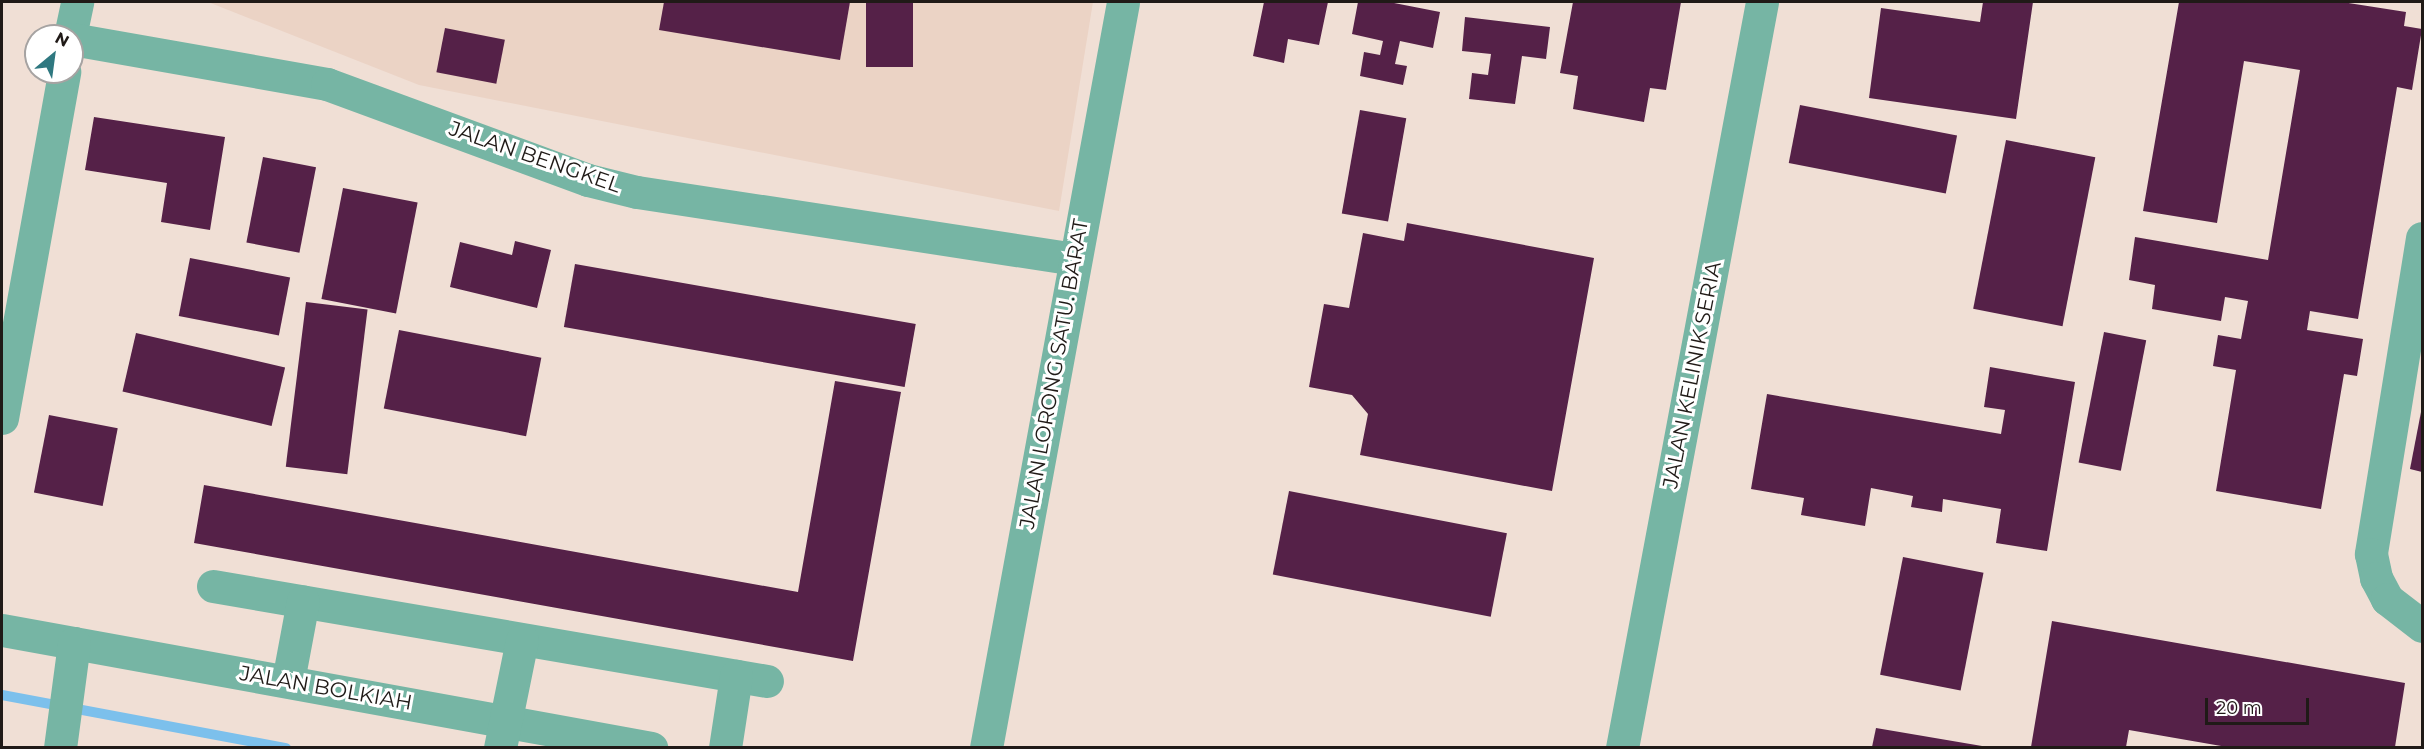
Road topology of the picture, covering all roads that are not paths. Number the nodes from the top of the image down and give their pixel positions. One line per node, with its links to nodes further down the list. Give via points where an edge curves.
1 (77, 2): 4 (street)
2 (1123, 2): 8 (street, JALAN LORONG SATU. BARAT)
3 (1762, 2): 22 (street, JALAN KELINIK SERIA)
4 (73, 24)
5 (84, 39): 8 (street, JALAN BENGKEL, via 327,84 588,180 637,192)
6 (62, 84): 9 (street)
7 (2422, 238): 12 (street, via 2371,554 2376,578 2387,599)
8 (1075, 260): 21 (street, JALAN LORONG SATU. BARAT)
9 (2, 418)
10 (213, 586): 11 (street)
11 (303, 601): 14 (street); 16 (street)
12 (2422, 626)
13 (2, 630): 15 (street, JALAN BOLKIAH)
14 (522, 640): 18 (street); 20 (street, via 752,678)
15 (74, 643): 16 (street, JALAN BOLKIAH); 17 (street)
16 (288, 681): 18 (street, JALAN BOLKIAH)
17 (64, 717)
18 (503, 734): 19 (street, JALAN BOLKIAH)
19 (651, 747)
20 (725, 747)
21 (986, 747)
22 (1622, 747)

